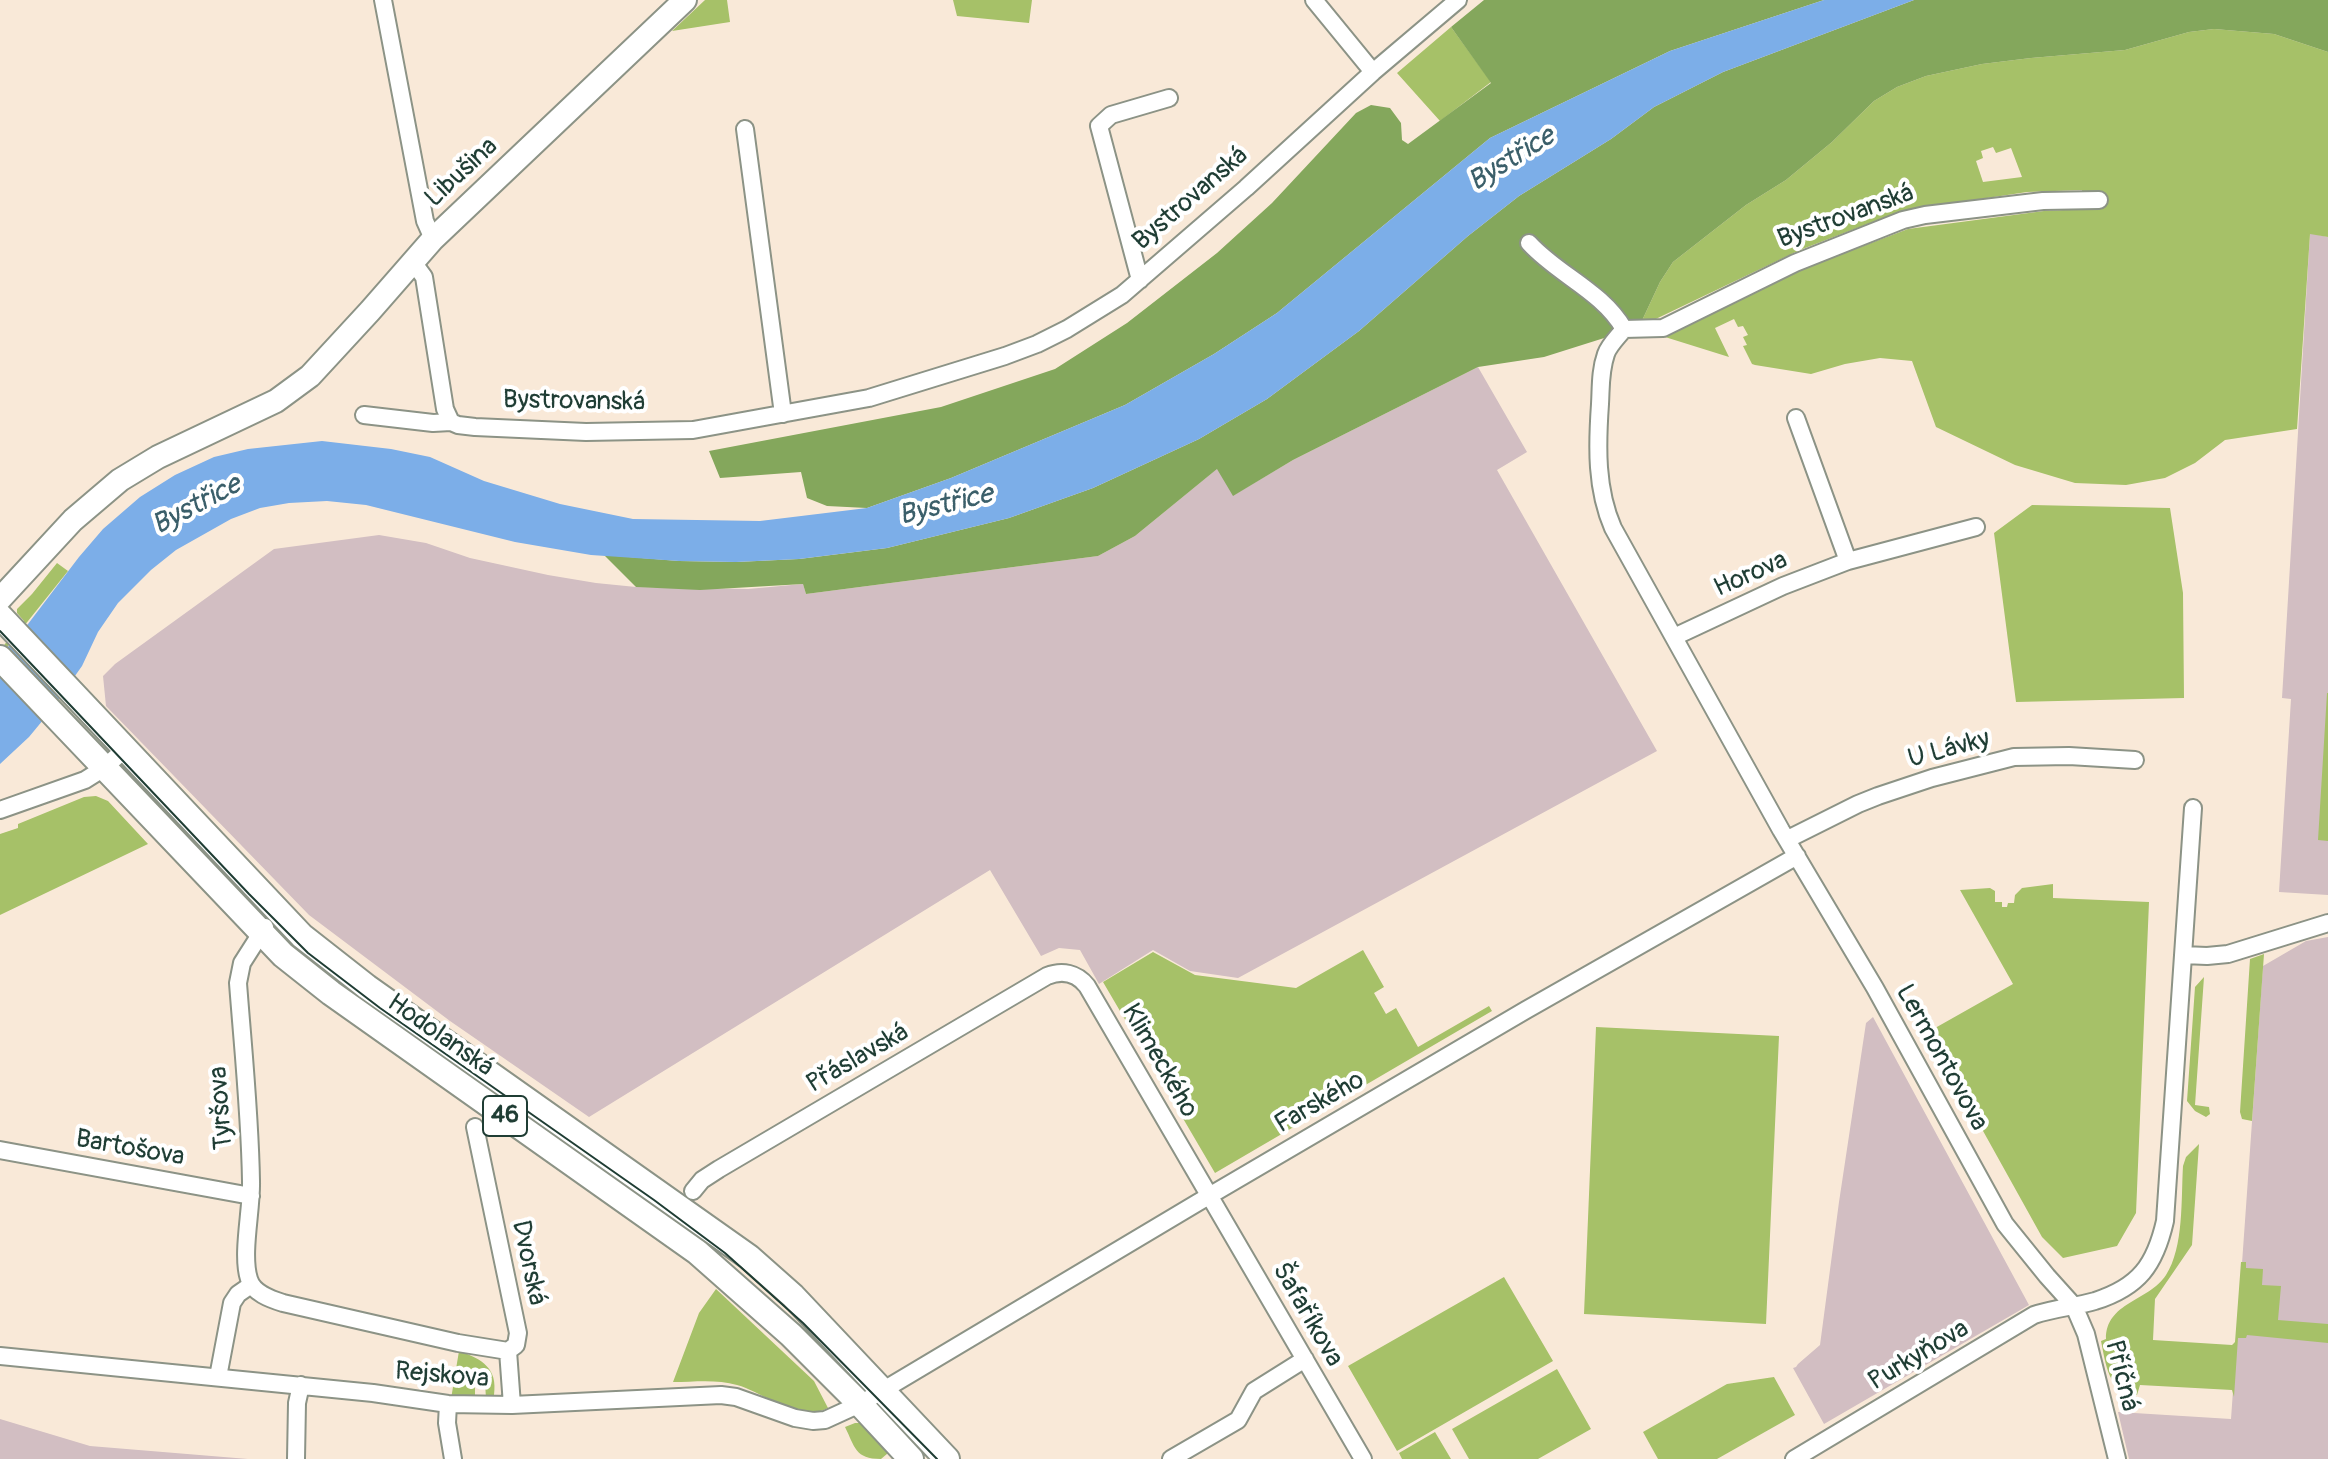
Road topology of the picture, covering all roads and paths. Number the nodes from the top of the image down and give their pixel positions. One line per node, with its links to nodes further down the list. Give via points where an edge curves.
1 (383, 0): 9 (street, via 425,221)
2 (685, 0): 9 (street, Libušina)
3 (1314, 0): 5 (street)
4 (1458, 0): 5 (street, Bystrovanská)
5 (1373, 72): 12 (street, Bystrovanská)
6 (1169, 98): 12 (street, Bystrovanská, via 1111,115 1099,126)
7 (745, 129): 14 (street)
8 (2099, 200): 13 (street, Bystrovanská, via 2043,201 1903,220 1795,263 1663,328)
9 (433, 239): 11 (street, Libušina)
10 (1529, 243): 13 (street, via 1599,298)
11 (413, 262): 17 (street, via 424,277); 20 (street, Libušina, via 310,376 286,395 120,480 73,520)
12 (1140, 280): 14 (street, Bystrovanská, via 1067,329 1005,356 869,398)
13 (1624, 329): 22 (street, Lermontovova, via 1607,350 1602,371 1598,441 1603,502)
14 (783, 414): 17 (street, Bystrovanská, via 693,430 638,432)
15 (364, 415): 17 (street, Bystrovanská)
16 (1796, 418): 19 (street)
17 (451, 422)
18 (1976, 527): 19 (street, Horova)
19 (1848, 561): 22 (street, Horova)
20 (0, 599)
21 (4, 619): 24 (main road)
22 (1674, 637): 29 (street, Lermontovova)
23 (0, 658): 26 (main road, Hodolanská / 46)
24 (125, 749): 26 (street); 31 (main road)
25 (2135, 760): 29 (street, U Lávky, via 2014,757 1868,800)
26 (104, 768): 28 (street, via 76,784); 33 (main road, Hodolanská / 46)
27 (2193, 808): 34 (street)
28 (0, 810)
29 (1788, 839): 30 (street, Lermontovova)
30 (1797, 856): 39 (street, Farského); 42 (street, Lermontovova, via 2005,1224)
31 (277, 912): 33 (street, Tyršova); 48 (main road, via 367,987 749,1257 793,1296)
32 (2328, 923): 34 (street, via 2228,954)
33 (260, 932): 40 (street, Tyršova, via 242,963 238,983); 48 (main road, Hodolanská / 46, via 331,993 697,1252)
34 (2183, 955): 42 (street, via 2159,1246 2138,1279)
35 (1051, 974): 38 (street, Přáslavská, via 719,1169); 39 (street, Klimeckého, via 1073,975 1085,982)
36 (475, 1127): 43 (street, Dvorská, via 518,1333 516,1345)
37 (0, 1150): 40 (street, Bartošova)
38 (693, 1191)
39 (1210, 1195): 45 (street, Šafaříkova); 48 (street, Farského)
40 (251, 1196): 41 (street, Tyršova, via 246,1257)
41 (251, 1285): 43 (street, via 283,1303); 46 (street, via 232,1303)
42 (2074, 1306): 57 (street, Purkyňova, via 2034,1315); 58 (street, Příčná)
43 (508, 1351): 50 (street, Dvorská)
44 (0, 1356): 46 (street, Rejskova)
45 (1305, 1359): 55 (street, via 1254,1391 1238,1420); 56 (street, Šafaříkova)
46 (218, 1377): 47 (street, Rejskova)
47 (301, 1385): 49 (street, Rejskova); 51 (street)
48 (871, 1397): 50 (street, Rejskova, via 813,1421 721,1395); 53 (main road, Hodolanská / 46); 54 (main road)
49 (448, 1404): 50 (street, Rejskova); 52 (street)
50 (512, 1405)
51 (296, 1459)
52 (453, 1459)
53 (911, 1459)
54 (947, 1459)
55 (1171, 1459)
56 (1363, 1459)
57 (1794, 1459)
58 (2117, 1459)

